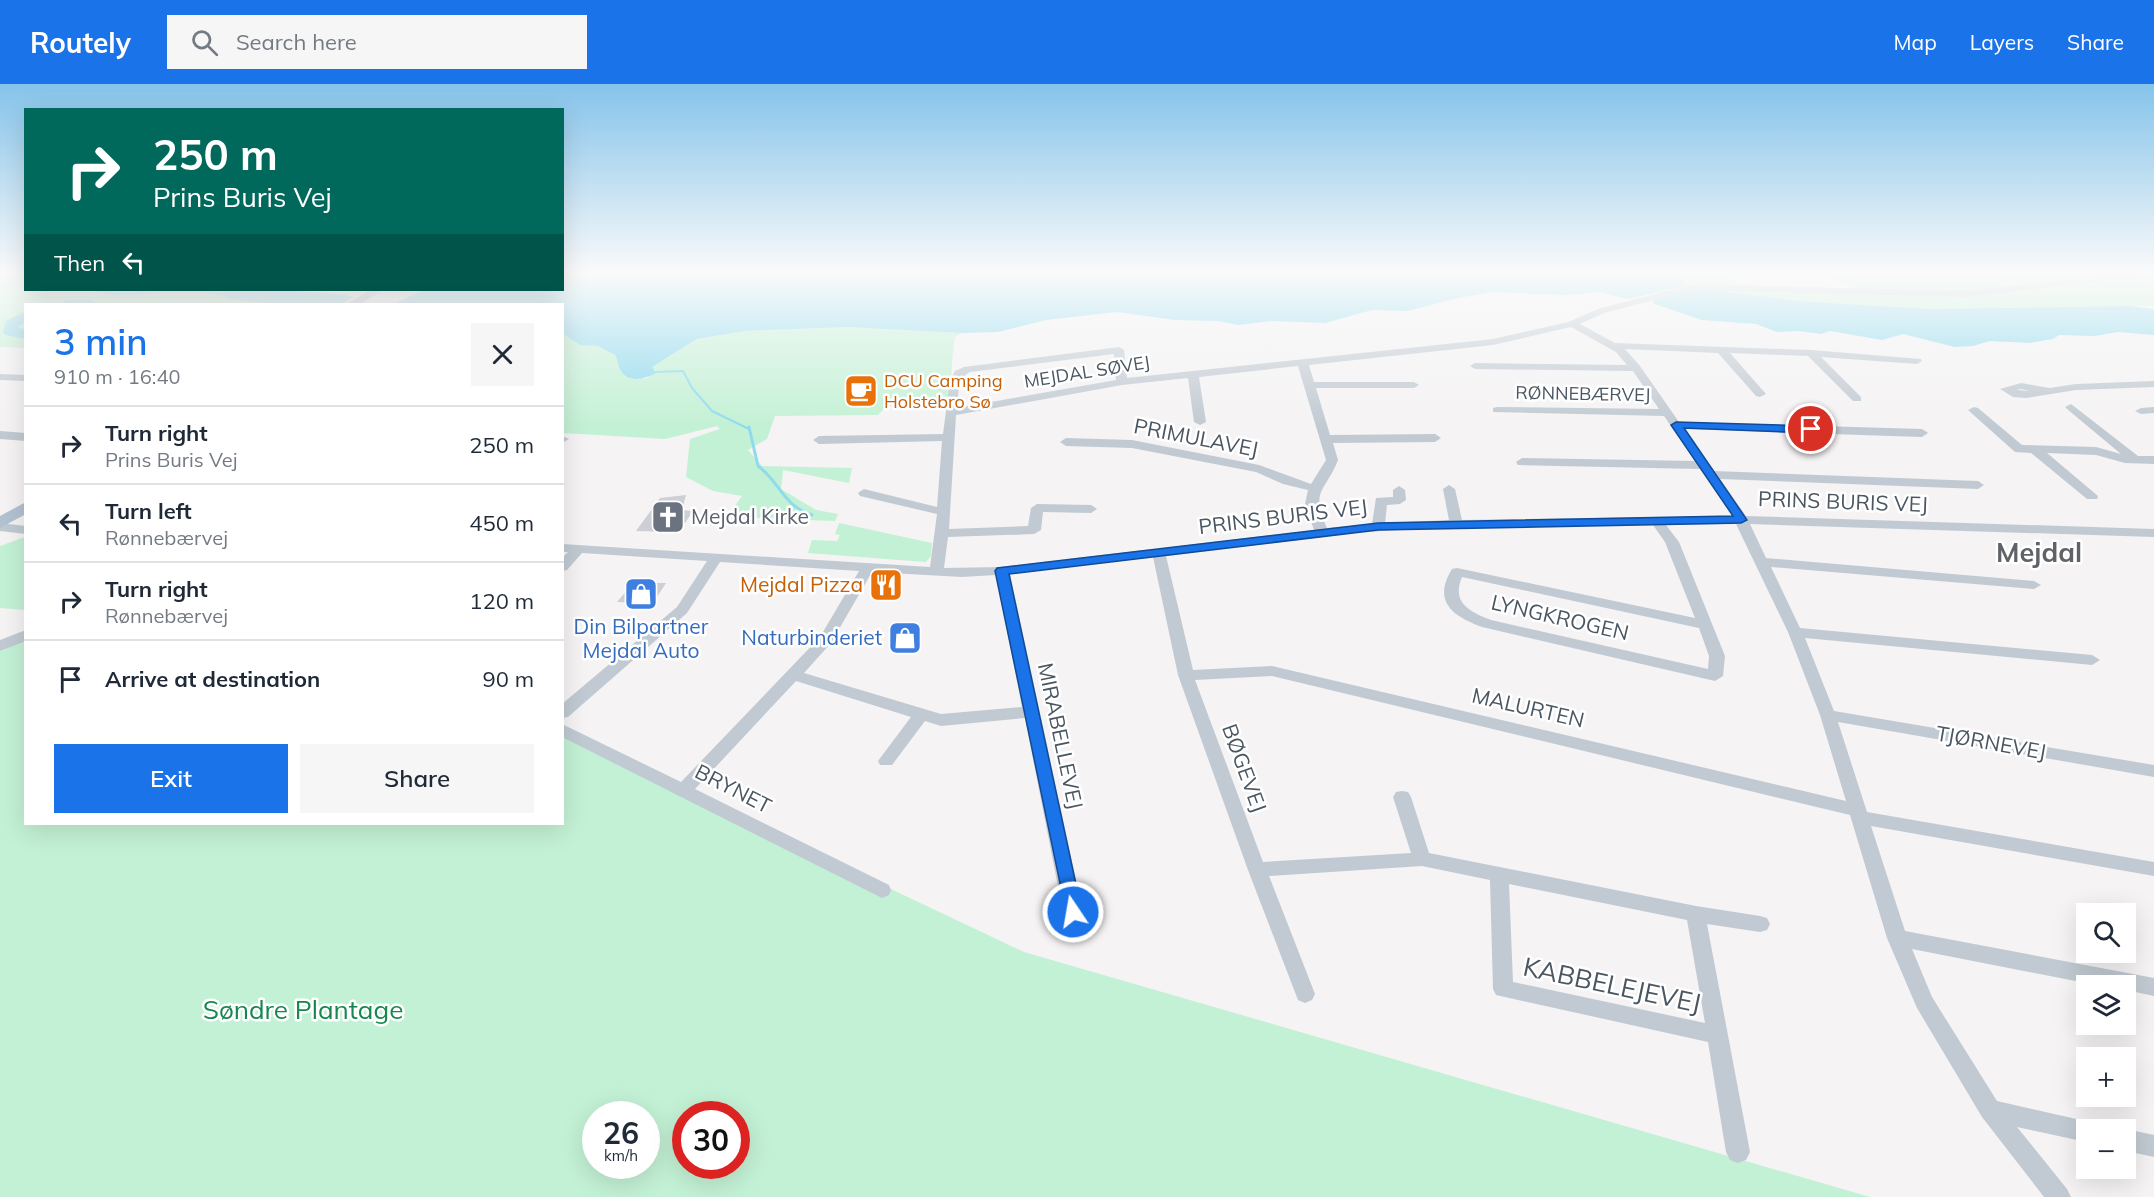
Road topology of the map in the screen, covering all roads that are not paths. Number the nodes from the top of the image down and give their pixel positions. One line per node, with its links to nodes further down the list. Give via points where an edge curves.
1 (1572, 324): 2 (street, RØNNEBÆRVEJ); 5 (street, MEJDAL SØVEJ, via 1493,342)
2 (1615, 346): 3 (street); 8 (street, RØNNEBÆRVEJ)
3 (1721, 350): 4 (street); 17 (street)
4 (1811, 353): 6 (street); 18 (street)
5 (1302, 361): 9 (street, MEJDAL SØVEJ); 14 (street)
6 (1917, 361)
7 (1475, 366): 8 (street, RØNNEBÆRVEJ)
8 (1636, 368): 25 (street, RØNNEBÆRVEJ)
9 (1193, 374): 12 (street, MEJDAL SØVEJ); 26 (street)
10 (1, 377): 11 (street)
11 (24, 378)
12 (1122, 382): 24 (street, MEJDAL SØVEJ); 24 (street, via 1119,350 968,369 955,380)
13 (2154, 384): 16 (street)
14 (1310, 385): 15 (street); 33 (street)
15 (1414, 385)
16 (2049, 391)
17 (1760, 394)
18 (1857, 399)
19 (2071, 407): 37 (street)
20 (1497, 410): 25 (street, RØNNEBÆRVEJ)
21 (1974, 410): 36 (street, via 2019,449)
22 (2154, 410): 23 (street)
23 (2140, 411)
24 (952, 412): 31 (street)
25 (1668, 413): 27 (street, RØNNEBÆRVEJ)
26 (1200, 422)
27 (1676, 425): 28 (street); 40 (street, RØNNEBÆRVEJ)
28 (1922, 433)
29 (0, 435): 30 (street)
30 (24, 437)
31 (948, 437): 34 (street); 49 (street)
32 (1435, 438): 33 (street)
33 (1327, 439): 42 (street, via 1332,460)
34 (819, 440)
35 (1066, 442): 42 (street, PRIMULAVEJ, via 1144,447 1259,469)
36 (2035, 450): 37 (street, via 2096,451); 46 (street)
37 (2134, 459): 38 (street)
38 (2154, 460)
39 (1522, 462): 40 (street)
40 (1706, 470): 41 (street); 50 (street, RØNNEBÆRVEJ)
41 (1978, 485)
42 (1314, 488): 57 (street, via 1313,511)
43 (1449, 489): 52 (street)
44 (1399, 490): 54 (street, via 1400,500 1381,501)
45 (864, 493): 49 (street)
46 (2092, 496)
47 (24, 508): 53 (main road)
48 (1091, 509): 56 (street, via 1037,508 1034,530)
49 (943, 512): 56 (street)
50 (1741, 520): 51 (street, PRINS BURIS VEJ); 58 (street, PRINS BURIS VEJ); 63 (street)
51 (1657, 521): 52 (street, PRINS BURIS VEJ); 69 (street, LYNGKROGEN, via 1672,542)
52 (1456, 524): 54 (street, PRINS BURIS VEJ)
53 (0, 525): 55 (street)
54 (1378, 527): 57 (street, PRINS BURIS VEJ)
55 (24, 530)
56 (942, 533): 67 (street)
57 (1322, 533): 61 (street, PRINS BURIS VEJ)
58 (2154, 533)
59 (564, 548): 60 (street, PRINS BURIS VEJ)
60 (578, 549): 62 (street, PRINS BURIS VEJ); 64 (street)
61 (1159, 553): 66 (street, PRINS BURIS VEJ); 75 (street, BØGEVEJ)
62 (716, 558): 65 (street, PRINS BURIS VEJ); 76 (street, via 682,610)
63 (1761, 562): 68 (street); 70 (street)
64 (564, 565)
65 (867, 567): 67 (street, PRINS BURIS VEJ); 74 (street, via 826,640)
66 (1002, 571): 67 (street, PRINS BURIS VEJ); 77 (street, MIRABELLEVEJ)
67 (935, 572)
68 (2034, 585)
69 (1705, 625): 69 (street, LYNGKROGEN, via 1457,572 1450,587 1455,606 1487,624 1715,676 1717,656)
70 (1795, 632): 73 (street); 79 (street)
71 (24, 636): 72 (street)
72 (0, 646)
73 (2092, 660)
74 (793, 675): 78 (street); 83 (street)
75 (1186, 675): 85 (street, MALURTEN, via 1272,671); 88 (street, BØGEVEJ)
76 (564, 711)
77 (1032, 712): 78 (street, via 941,720); 91 (street, MIRABELLEVEJ)
78 (922, 714): 81 (street)
79 (1828, 715): 82 (street, TJØRNEVEJ); 85 (street)
80 (564, 731): 83 (street, BRYNET)
81 (886, 761)
82 (2154, 771)
83 (684, 790): 90 (street, BRYNET)
84 (1401, 797): 86 (street)
85 (1859, 813): 87 (street); 94 (street)
86 (1422, 859): 88 (street); 89 (street)
87 (2154, 869)
88 (1257, 870): 96 (street, BØGEVEJ)
89 (1499, 873): 92 (street); 97 (street, KABBELEJEVEJ, via 1503,989)
90 (882, 890)
91 (1073, 912)
92 (1696, 914): 93 (street); 97 (street, KABBELEJEVEJ)
93 (1760, 924)
94 (1897, 938): 95 (street); 98 (street, via 1924,1002)
95 (2154, 987)
96 (1305, 994)
97 (1718, 1035): 102 (street, KABBELEJEVEJ)
98 (1990, 1110): 99 (street); 103 (street)
99 (2076, 1129)
100 (2136, 1142): 101 (street)
101 (2154, 1146)
102 (1738, 1152)
103 (2059, 1197)

